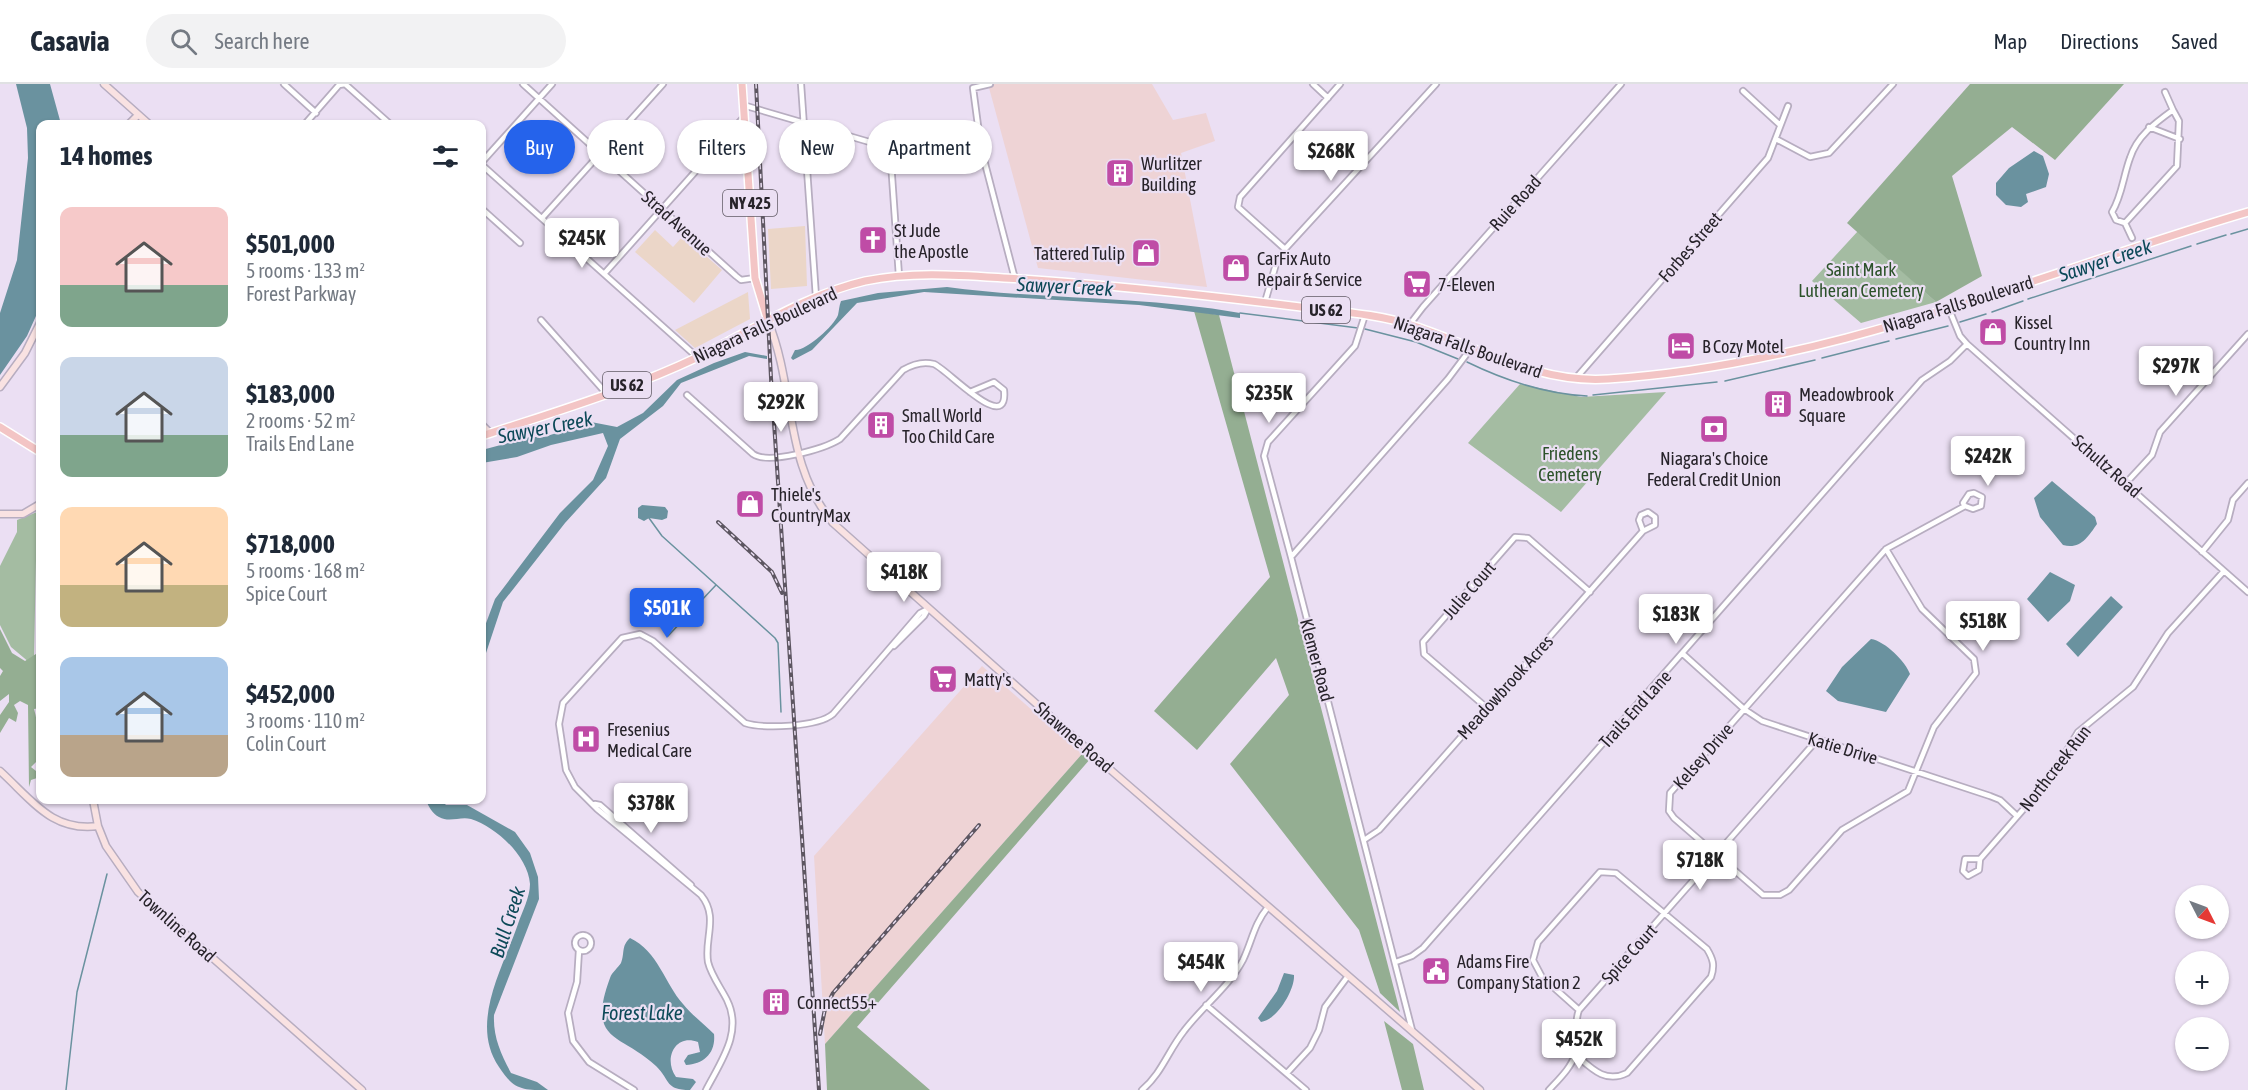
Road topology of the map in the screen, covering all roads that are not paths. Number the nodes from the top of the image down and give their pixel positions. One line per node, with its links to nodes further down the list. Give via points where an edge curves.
1 (104, 84): 23 (main road)
2 (284, 84): 22 (street)
3 (345, 84): 22 (street, via 339,85); 28 (street)
4 (523, 84): 18 (street, Strad Avenue)
5 (552, 84): 18 (street)
6 (663, 84): 29 (street)
7 (742, 84): 19 (main road, NY 425)
8 (801, 84): 31 (street)
9 (990, 84): 54 (street, via 973,88 981,148)
10 (1313, 84): 17 (street)
11 (1340, 84): 17 (street)
12 (1436, 84): 50 (street)
13 (1621, 84): 61 (street, Ruie Road)
14 (1893, 84): 35 (street, via 1829,153 1810,157)
15 (1743, 91): 32 (street)
16 (2165, 92): 21 (street)
17 (1328, 98): 50 (street, via 1240,197 1238,207)
18 (539, 99): 37 (street, Strad Avenue); 38 (street)
19 (743, 105): 24 (main road, NY 425); 30 (street)
20 (1788, 106): 32 (street, Forbes Street)
21 (2173, 110): 33 (street); 36 (street, via 2179,121)
22 (316, 113): 27 (street)
23 (138, 115): 25 (main road); 26 (main road)
24 (744, 117): 43 (street); 53 (main road, NY 425)
25 (133, 120)
26 (144, 120)
27 (309, 120)
28 (386, 120)
29 (631, 120)
30 (797, 120)
31 (804, 120)
32 (1779, 124): 35 (street, Forbes Street)
33 (2149, 127): 36 (street); 47 (street, via 2130,156 2112,212 2116,220)
34 (855, 137): 52 (street, via 890,148)
35 (1776, 139): 67 (street, Forbes Street, via 1768,158)
36 (2180, 139): 47 (street, via 2177,166)
37 (587, 142)
38 (486, 159)
39 (486, 168): 46 (street)
40 (587, 169): 46 (street)
41 (623, 174): 43 (street, Strad Avenue)
42 (808, 174): 55 (street)
43 (662, 209): 51 (street); 53 (street, Strad Avenue, via 736,276)
44 (2248, 212): 57 (main road, Niagara Falls Boulevard / US 62)
45 (486, 213): 49 (street)
46 (542, 218): 51 (street)
47 (2125, 223): 48 (street)
48 (2132, 238)
49 (520, 243)
50 (1285, 249): 56 (street, via 1276,264)
51 (604, 274): 66 (street)
52 (899, 276): 54 (main road, Niagara Falls Boulevard / US 62); 55 (main road, Niagara Falls Boulevard / US 62)
53 (755, 278): 60 (main road, NY 425)
54 (1015, 279): 56 (main road, Niagara Falls Boulevard / US 62, via 1128,286)
55 (816, 297): 60 (main road, Niagara Falls Boulevard / US 62)
56 (1265, 302): 58 (main road, Niagara Falls Boulevard / US 62)
57 (1949, 309): 64 (street, Schultz Road); 67 (main road, Niagara Falls Boulevard / US 62, via 1717,366)
58 (1365, 315): 61 (main road, Niagara Falls Boulevard / US 62); 86 (street, Klemer Road, via 1355,346 1268,442 1264,456)
59 (541, 320): 70 (street)
60 (768, 321): 66 (main road, Niagara Falls Boulevard / US 62); 77 (main road, Shawnee Road / NY 425, via 784,369)
61 (1410, 324): 65 (main road, Niagara Falls Boulevard / US 62)
62 (36, 331): 68 (main road)
63 (2248, 334): 78 (street, via 2164,427 2152,455)
64 (1967, 344): 78 (street, Schultz Road); 91 (street, Trails End Lane, via 1922,380)
65 (1472, 348): 67 (main road, Niagara Falls Boulevard / US 62, via 1525,368); 86 (street)
66 (697, 357): 70 (main road, Niagara Falls Boulevard / US 62)
67 (1576, 379)
68 (0, 387)
69 (970, 392): 69 (street, via 987,407 1003,403 1005,396 994,382); 77 (street, via 936,365 913,365 903,370 840,439)
70 (606, 393): 74 (main road, Niagara Falls Boulevard / US 62)
71 (687, 395): 77 (street, via 758,457)
72 (0, 427): 76 (main road)
73 (486, 429): 74 (main road)
74 (490, 433): 75 (main road, Niagara Falls Boulevard / US 62)
75 (486, 434)
76 (36, 450)
77 (797, 453): 90 (main road, Shawnee Road / NY 425, via 811,492 832,523)
78 (2127, 483): 85 (street, Schultz Road)
79 (2248, 483): 85 (street, via 2233,500 2228,520)
80 (36, 506): 82 (main road, via 23,513)
81 (1965, 506): 84 (street, Kelsey Drive)
82 (0, 514)
83 (1643, 531): 88 (street, Meadowbrook Acres)
84 (1886, 549): 93 (street, Kelsey Drive); 95 (street, Kelsey Drive, via 1922,609 1974,659 1976,666 1972,679 1934,727)
85 (2202, 552): 87 (street, Schultz Road)
86 (1291, 557): 102 (street, Klemer Road)
87 (2224, 571): 89 (street, Schultz Road); 100 (street, Northcreek Run, via 2168,633 2133,687 2078,732 2049,780)
88 (1590, 592): 92 (street, Meadowbrook Acres); 92 (street, Julie Court, via 1528,538 1515,537 1423,642 1424,654)
89 (2248, 592)
90 (927, 609): 105 (main road, Shawnee Road / NY 425); 117 (street, via 825,720 758,726 741,720 650,638 639,634 622,638 563,703 559,714 567,775 575,787 692,888 708,907 708,963 730,1005 734,1023 729,1046)
91 (1683, 654): 93 (street, Katie Drive); 108 (street, Trails End Lane, via 1423,948)
92 (1487, 708): 102 (street, Meadowbrook Acres, via 1378,830)
93 (1744, 709): 94 (street, Katie Drive, via 1762,721); 103 (street, Kelsey Drive, via 1670,793 1668,802 1674,818)
94 (1817, 740): 95 (street, Katie Drive); 103 (street, Spice Court)
95 (1918, 770): 100 (street, Katie Drive, via 2000,800); 103 (street, Kelsey Drive, via 1908,791 1842,830 1789,890 1780,895 1763,895)
96 (0, 771): 97 (main road)
97 (36, 803)
98 (38, 804): 101 (main road, via 58,822 74,828)
99 (94, 804): 101 (main road, Townline Road)
100 (2017, 816): 104 (street, Northcreek Run)
101 (98, 826): 115 (main road, Townline Road, via 115,861 138,892)
102 (1364, 840): 108 (street, Klemer Road)
103 (1717, 855): 106 (street, Spice Court)
104 (1980, 859): 104 (street, Northcreek Run, via 1979,870 1968,876 1963,871 1965,859)
105 (1268, 907): 109 (main road, Shawnee Road / NY 425); 110 (street, via 1257,920 1243,960)
106 (1665, 913): 111 (street, Spice Court); 111 (street, via 1616,873 1600,872 1538,942 1533,960 1542,978); 113 (street, via 1707,949 1714,968 1711,977 1627,1073 1617,1078 1606,1077)
107 (579, 950): 116 (street, via 577,982 568,1013 573,1041 590,1062)
108 (1395, 962): 112 (street, Klemer Road)
109 (1348, 976): 112 (main road, Shawnee Road / NY 425); 114 (street, via 1325,1007 1310,1048)
110 (1206, 1005): 114 (street); 118 (street, via 1177,1039 1155,1079)
111 (1579, 1010): 113 (street)
112 (1412, 1031): 120 (main road, Shawnee Road / NY 425)
113 (1575, 1054): 121 (street)
114 (1287, 1073): 119 (street)
115 (362, 1090)
116 (634, 1090)
117 (706, 1090)
118 (1142, 1090)
119 (1306, 1090)
120 (1480, 1090)
121 (1550, 1090)

